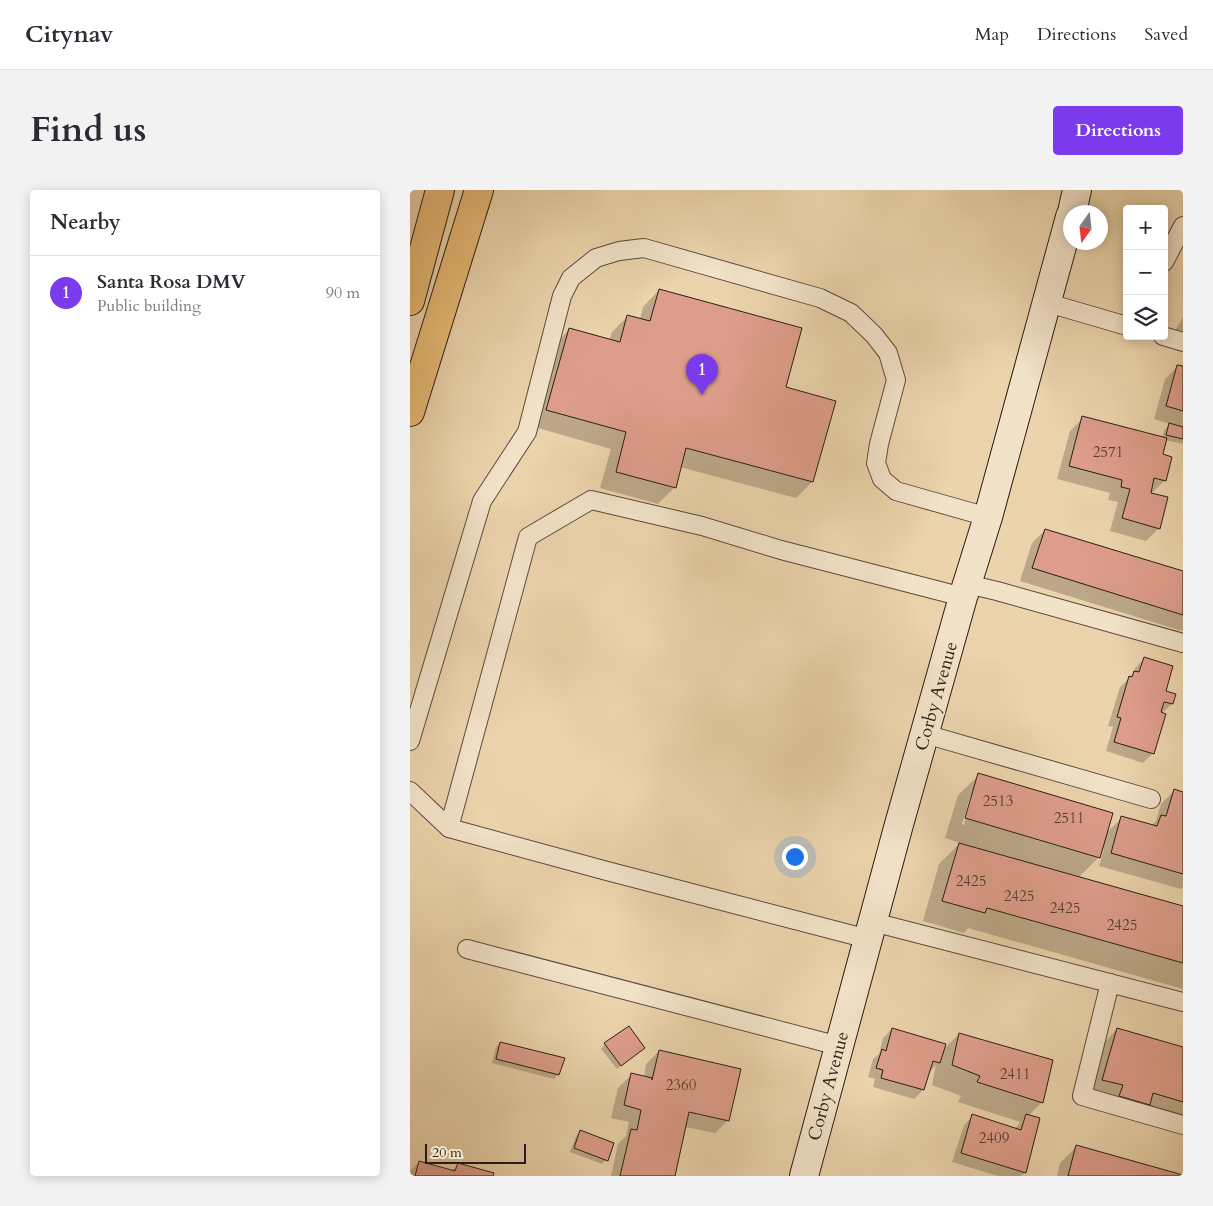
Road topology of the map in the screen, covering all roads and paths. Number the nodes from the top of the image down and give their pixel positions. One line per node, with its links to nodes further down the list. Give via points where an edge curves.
1 (440, 190): 8 (highway)
2 (479, 190): 13 (highway)
3 (1077, 190): 4 (street)
4 (1074, 205)
5 (1183, 226): 7 (lane)
6 (1063, 244): 9 (street, Corby Avenue)
7 (1168, 254)
8 (410, 300)
9 (1048, 303): 10 (lane); 14 (street, Corby Avenue)
10 (1123, 325)
11 (1168, 338): 12 (lane)
12 (1183, 342)
13 (410, 412)
14 (988, 517): 15 (street, Corby Avenue); 18 (lane, via 896,491 882,479 876,463 896,380 888,353 851,312 820,298 644,248 596,258 571,278 562,296 527,432 482,502)
15 (965, 590): 16 (lane, via 997,591); 17 (street, Corby Avenue); 21 (lane, via 781,550 702,526 591,500 528,537)
16 (1183, 643)
17 (926, 734): 20 (lane); 22 (street, Corby Avenue)
18 (410, 741)
19 (410, 791): 21 (lane)
20 (1152, 799)
21 (450, 828): 22 (lane, via 607,871)
22 (870, 931): 24 (lane); 26 (street, Corby Avenue)
23 (467, 949): 26 (lane)
24 (1110, 983): 25 (lane); 27 (lane, via 1082,1096)
25 (1183, 1002)
26 (839, 1046): 28 (street, Corby Avenue)
27 (1183, 1125)
28 (804, 1176)

